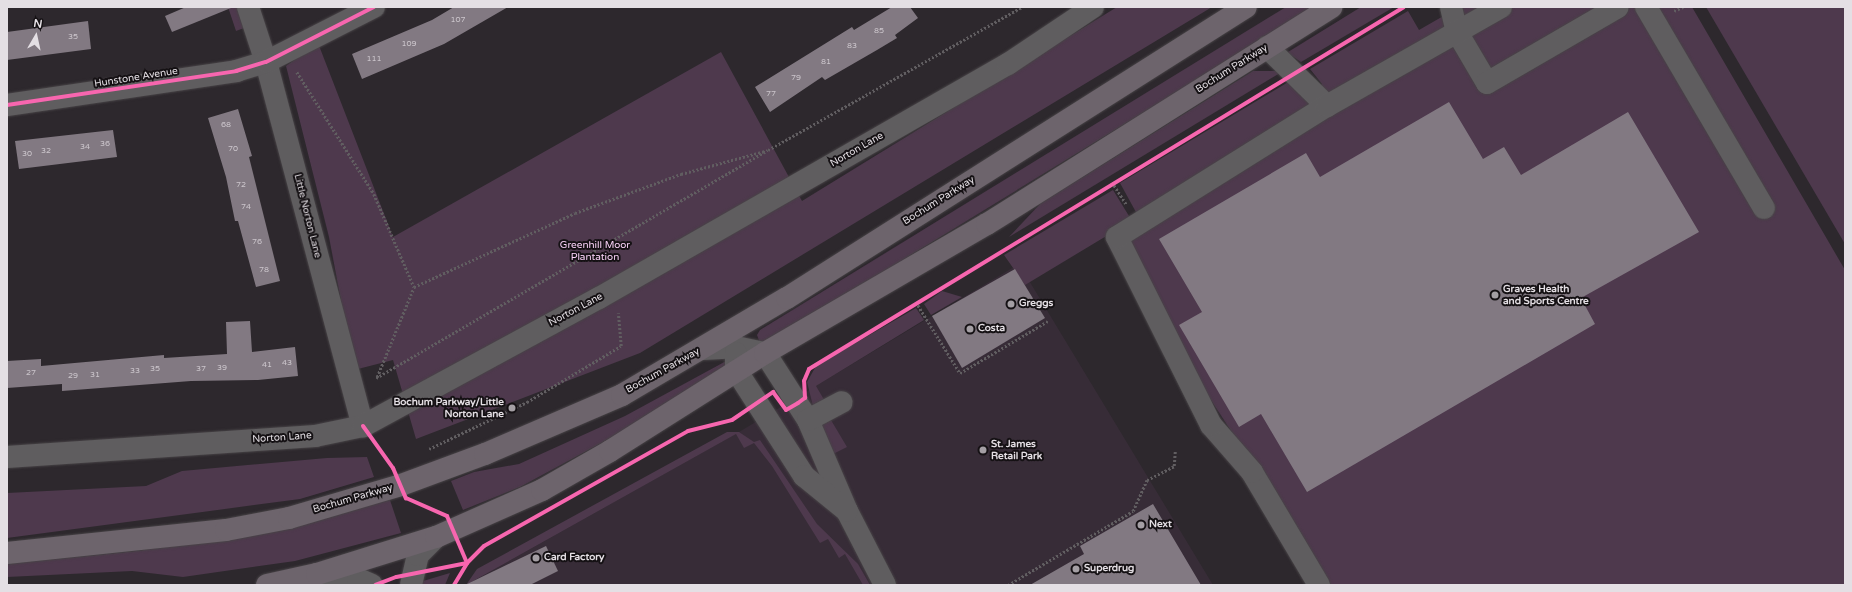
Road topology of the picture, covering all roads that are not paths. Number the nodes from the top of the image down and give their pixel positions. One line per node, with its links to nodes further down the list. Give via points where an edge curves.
1 (248, 7): 12 (street, Little Norton Lane)
2 (374, 7): 12 (street, Hunstone Avenue)
3 (1093, 7): 21 (street, Norton Lane, via 1008,64 617,288)
4 (1246, 7): 16 (highway, Bochum Parkway)
5 (1331, 7): 11 (highway, Bochum Parkway)
6 (1451, 7): 10 (street)
7 (1501, 7): 10 (street)
8 (1618, 7): 10 (street, via 1487,82)
9 (1646, 7): 15 (street)
10 (1457, 32): 14 (street)
11 (1267, 47): 14 (street); 17 (highway, Bochum Parkway, via 987,224)
12 (266, 62): 13 (street, Hunstone Avenue, via 236,71); 21 (street, Little Norton Lane)
13 (7, 105)
14 (1327, 106): 31 (street, via 1117,237 1211,425 1252,472)
15 (1764, 208)
16 (739, 336): 17 (street); 18 (street); 25 (highway, Bochum Parkway, via 704,349 622,395 485,454 385,490 289,518 226,530)
17 (765, 352): 18 (highway, Bochum Parkway); 20 (street)
18 (736, 370): 23 (street, via 804,476); 24 (highway, Bochum Parkway, via 610,451 542,490)
19 (842, 402): 20 (street)
20 (808, 420): 23 (street)
21 (363, 426): 22 (street, Norton Lane, via 315,436)
22 (7, 457)
23 (847, 511): 30 (street)
24 (436, 537): 26 (highway, Bochum Parkway); 29 (street, via 418,555)
25 (7, 552)
26 (317, 574): 27 (highway, Bochum Parkway); 28 (street, via 358,579)
27 (267, 585)
28 (372, 585)
29 (411, 585)
30 (885, 585)
31 (1319, 585)

